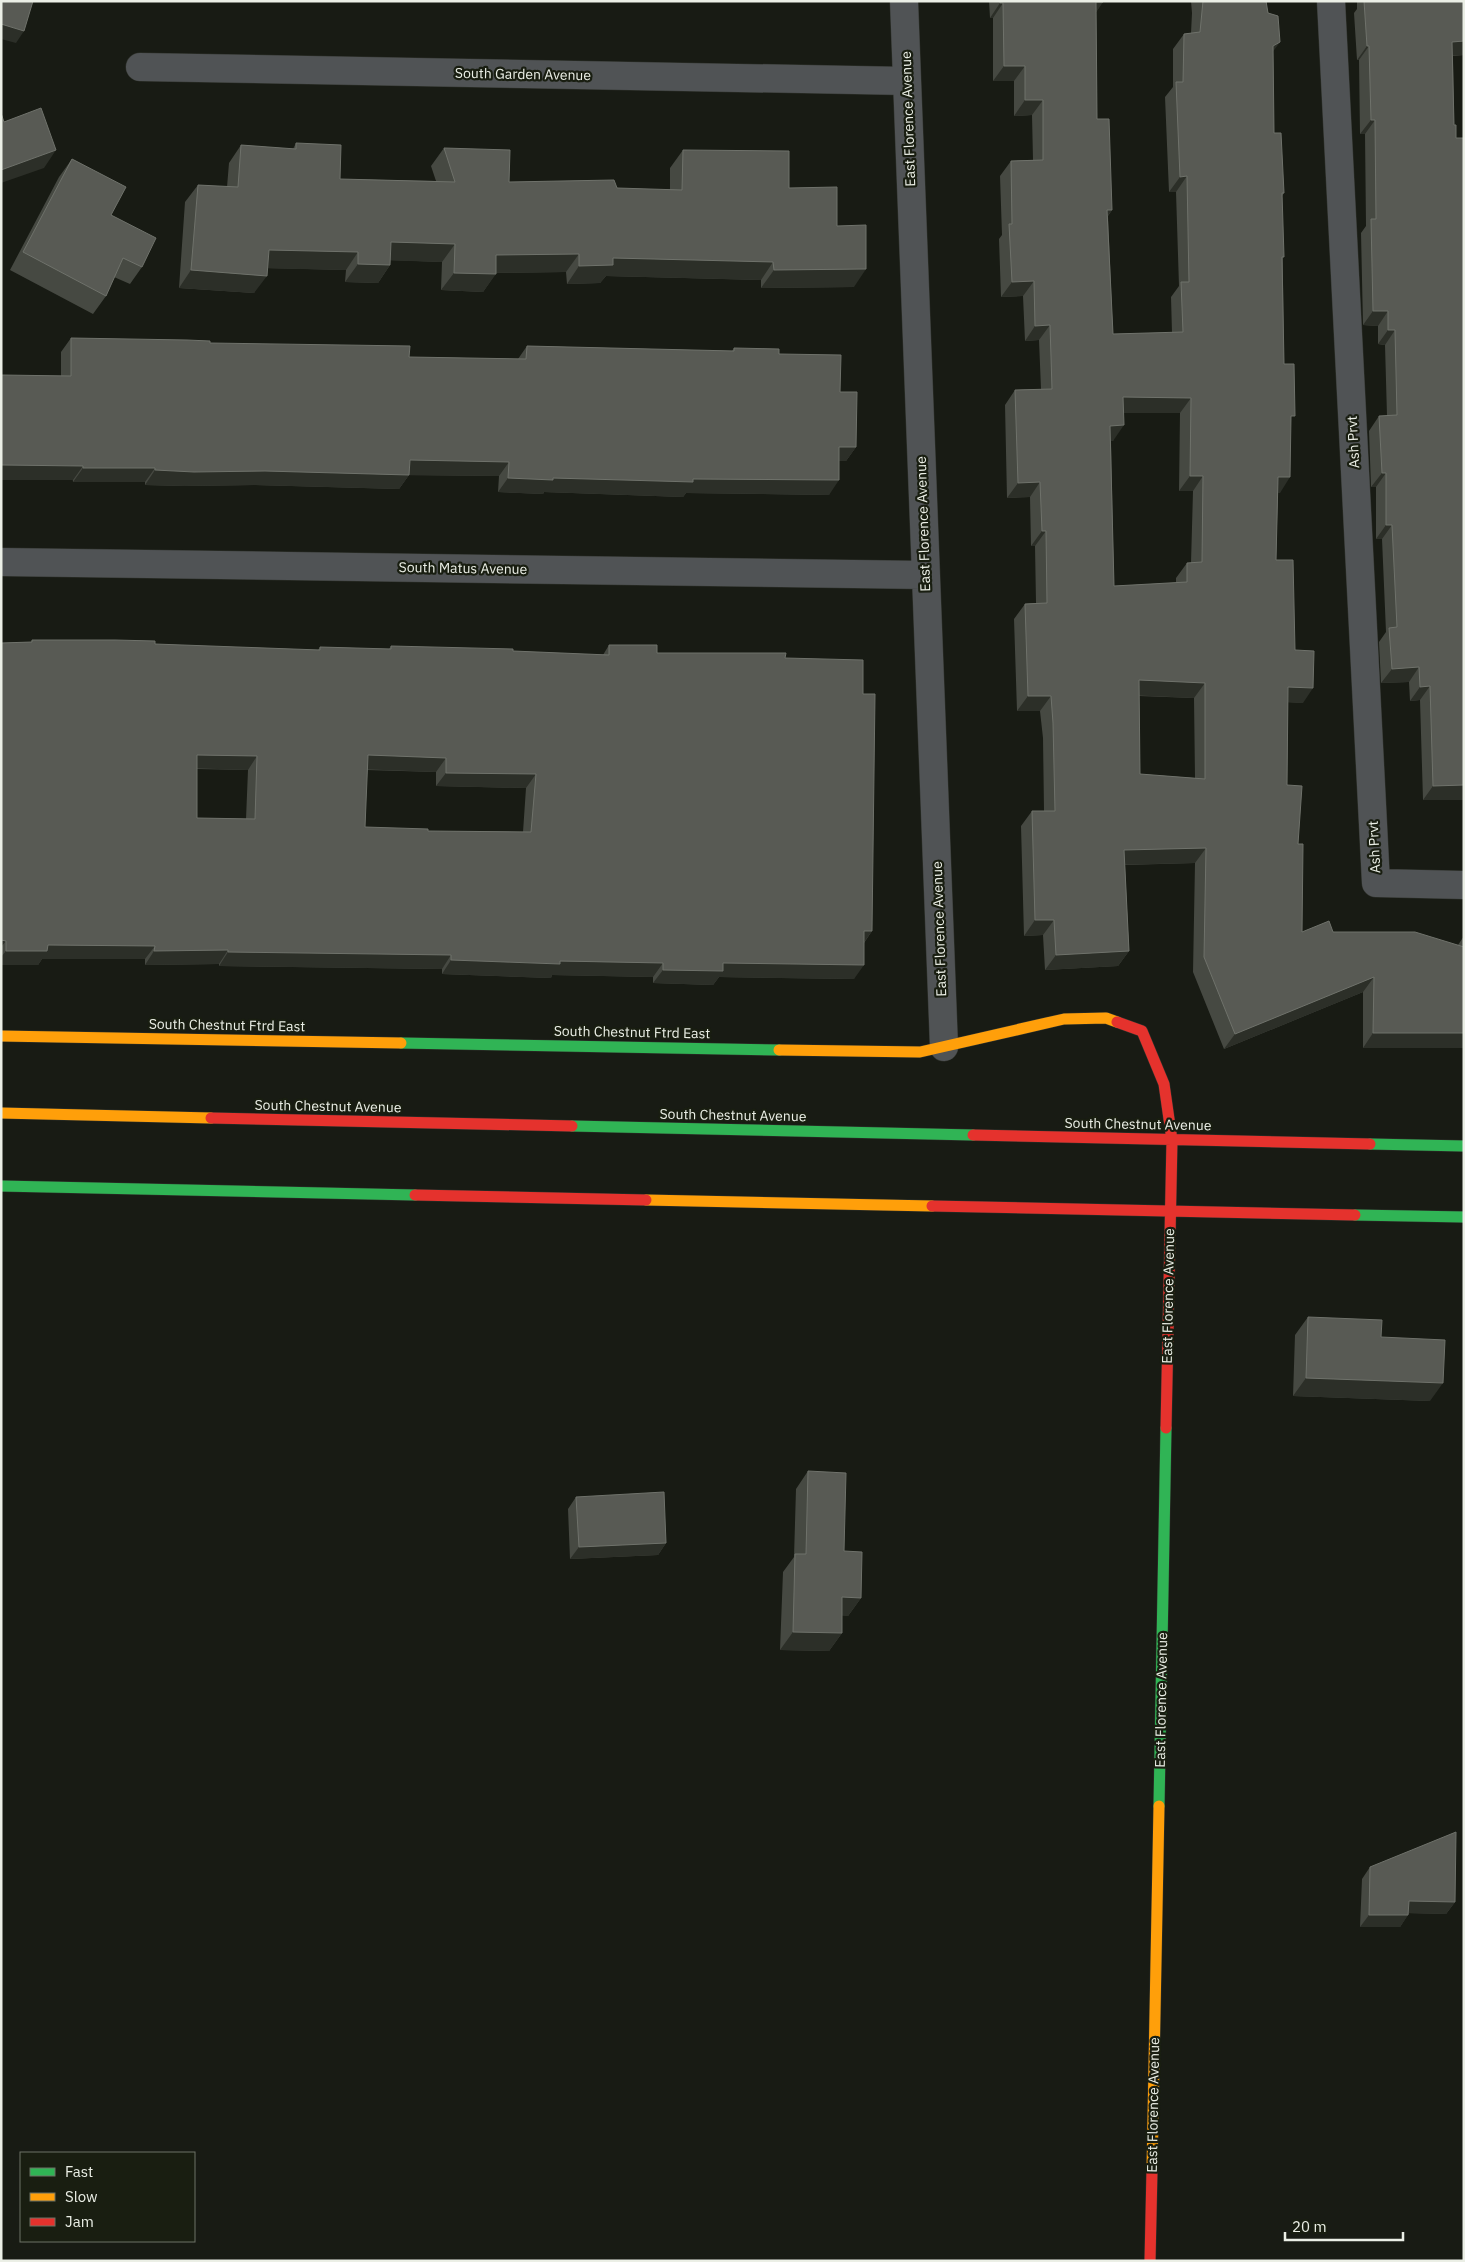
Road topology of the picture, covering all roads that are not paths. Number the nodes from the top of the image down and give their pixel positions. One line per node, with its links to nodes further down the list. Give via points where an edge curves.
1 (904, 1): 4 (street, East Florence Avenue)
2 (1331, 1): 7 (street, Ash Prvt, via 1376,883)
3 (140, 67): 4 (street, South Garden Avenue)
4 (907, 81): 6 (street, East Florence Avenue)
5 (1, 562): 6 (street, South Matus Avenue)
6 (925, 575): 9 (street, East Florence Avenue)
7 (1464, 885)
8 (1, 1036): 9 (main road, South Chestnut Ftrd East, via 920,1052)
9 (944, 1047): 11 (main road, South Chestnut Ftrd East, via 1064,1019 1106,1018 1142,1031 1164,1084)
10 (1, 1113): 11 (main road, South Chestnut Avenue)
11 (1172, 1140): 12 (main road, South Chestnut Avenue); 14 (main road, East Florence Avenue)
12 (1464, 1146)
13 (1, 1186): 14 (main road)
14 (1170, 1210): 15 (main road); 16 (main road, East Florence Avenue)
15 (1464, 1217)
16 (1150, 2261)

